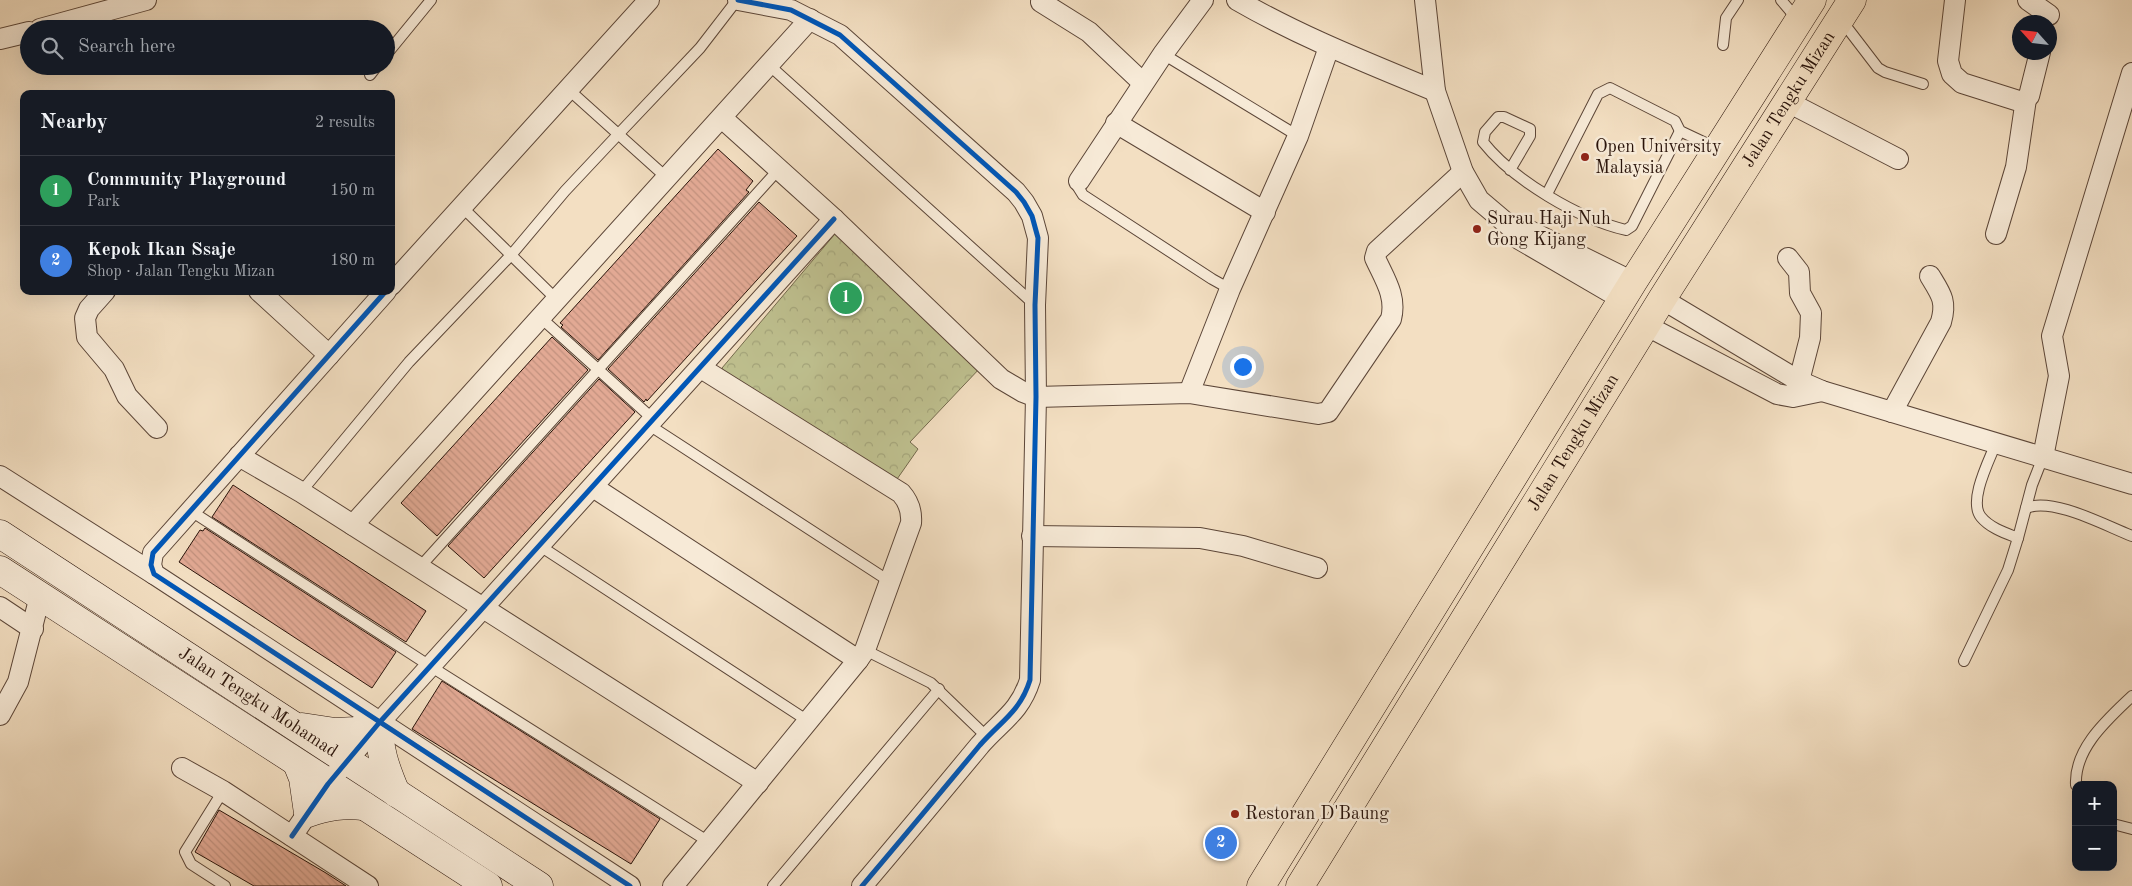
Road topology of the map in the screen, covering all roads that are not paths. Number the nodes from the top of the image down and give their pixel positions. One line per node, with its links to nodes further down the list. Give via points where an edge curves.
1 (146, 0): 18 (street)
2 (431, 0): 21 (lane)
3 (649, 0): 30 (street)
4 (737, 0): 13 (street); 37 (lane, via 700,48)
5 (1203, 0): 24 (street)
6 (1238, 0): 23 (street)
7 (1425, 0): 31 (street)
8 (1738, 0): 22 (lane, via 1726,18)
9 (1781, 0): 15 (lane)
10 (1955, 0): 32 (street, via 1948,61 1954,78 2018,102)
11 (2028, 0): 16 (street)
12 (1041, 2): 28 (street, via 1089,32)
13 (775, 3): 17 (street)
14 (1846, 9): 29 (lane, via 1878,68); 33 (highway, Jalan Tengku Mizan)
15 (1805, 11): 39 (highway, Jalan Tengku Mizan)
16 (2050, 13)
17 (810, 19): 26 (street); 62 (street, via 840,35 1024,202 1038,238)
18 (73, 20)
19 (20, 34): 20 (street)
20 (0, 40)
21 (395, 44)
22 (1723, 46)
23 (1329, 47): 31 (street); 38 (street)
24 (1163, 54): 28 (street); 38 (lane)
25 (2038, 60): 32 (street)
26 (769, 65): 34 (street); 62 (lane)
27 (2132, 73): 76 (street, via 2052,336 2059,376)
28 (1143, 83): 35 (street)
29 (1923, 84)
30 (568, 89): 37 (lane); 47 (street)
31 (1435, 91): 43 (street)
32 (2026, 99): 50 (street, via 2016,167)
33 (1786, 101): 40 (street); 60 (highway, Jalan Tengku Mizan)
34 (722, 118): 41 (street); 44 (street)
35 (1116, 122): 45 (street); 48 (street)
36 (1680, 131): 39 (lane); 46 (lane, via 1632,226 1626,230 1607,226); 46 (lane, via 1675,121 1610,88 1598,94)
37 (618, 135): 44 (lane); 51 (lane)
38 (1298, 136): 48 (street)
39 (1717, 149): 56 (highway, Jalan Tengku Mizan)
40 (1898, 159)
41 (779, 169): 49 (street); 67 (lane)
42 (1510, 170): 42 (lane, via 1483,142 1485,132 1498,117 1530,129 1530,136); 46 (lane)
43 (1463, 172): 56 (street, via 1480,200 1512,228 1519,239); 69 (street, via 1377,251 1375,258 1394,300 1391,319 1328,412 1318,414)
44 (667, 178): 61 (street)
45 (1079, 181): 55 (lane, via 1083,195)
46 (1547, 194)
47 (462, 207): 51 (lane); 54 (street)
48 (1266, 212): 55 (street)
49 (834, 219): 66 (street); 70 (street, via 1001,379)
50 (1996, 234)
51 (512, 254): 61 (lane); 80 (lane, via 410,362)
52 (1788, 258): 68 (street, via 1799,272 1800,293 1810,313 1810,338)
53 (1930, 276): 71 (street, via 1942,296 1945,309)
54 (395, 281)
55 (1230, 289): 69 (street)
56 (1627, 290): 130 (highway, Jalan Tengku Mizan)
57 (101, 295): 73 (street, via 85,318 87,336 110,364 127,396)
58 (263, 295): 65 (street)
59 (382, 295): 65 (street)
60 (1662, 299): 64 (highway, Jalan Tengku Mizan); 68 (street)
61 (556, 300): 63 (street)
62 (1034, 305): 70 (street)
63 (540, 317): 67 (lane); 83 (street)
64 (1647, 326): 68 (street, via 1777,394); 131 (highway, Jalan Tengku Mizan)
65 (329, 355): 75 (street)
66 (701, 368): 72 (street); 93 (street, via 901,493 912,512 911,523)
67 (599, 370): 72 (lane); 89 (lane)
68 (1796, 389): 71 (street, via 1822,391)
69 (1189, 393): 70 (street)
70 (1036, 398): 85 (street)
71 (1892, 412): 74 (street)
72 (651, 422): 79 (street); 93 (lane)
73 (157, 428)
74 (1996, 443): 76 (street); 87 (lane, via 1975,500 1978,513 1994,528)
75 (239, 456): 80 (street); 82 (street)
76 (2042, 457): 78 (street); 81 (lane)
77 (0, 476): 92 (street)
78 (2132, 484)
79 (593, 487): 88 (street); 98 (street)
80 (301, 492): 83 (street)
81 (2026, 508): 86 (lane, via 2042,504 2056,506); 87 (lane)
82 (191, 510): 92 (street, via 153,553 151,565); 100 (lane)
83 (353, 526): 89 (street)
84 (0, 534): 106 (main road, Jalan Tengku Mohamad)
85 (1032, 536): 90 (street, via 1200,538 1243,546); 107 (street, via 1030,680 1017,708)
86 (2132, 536)
87 (2018, 538): 99 (lane, via 2008,570)
88 (540, 546): 96 (street); 104 (lane)
89 (419, 568): 96 (street)
90 (1317, 568)
91 (0, 570): 94 (main road, Jalan Tengku Mohamad)
92 (154, 574): 105 (street)
93 (889, 581): 98 (street)
94 (40, 596): 97 (street); 109 (main road, Jalan Tengku Mohamad)
95 (0, 607): 97 (street)
96 (482, 609): 100 (street); 112 (street)
97 (33, 629): 103 (street, via 18,682)
98 (861, 655): 101 (lane); 104 (street)
99 (1964, 661)
100 (430, 666): 105 (street); 121 (lane)
101 (939, 689): 107 (lane); 128 (lane)
102 (2132, 696): 111 (lane, via 2083,752)
103 (0, 715)
104 (808, 721): 112 (street)
105 (379, 723): 106 (main road, via 356,732); 108 (street); 115 (main road, via 379,745); 126 (street)
106 (293, 725): 108 (main road, Jalan Tengku Mohamad)
107 (987, 737): 129 (street)
108 (346, 760): 113 (street); 115 (main road, Jalan Tengku Mohamad)
109 (297, 763): 113 (main road, Jalan Tengku Mohamad); 117 (main road, via 303,778)
110 (182, 768): 114 (street)
111 (2076, 781)
112 (758, 783): 121 (street)
113 (328, 784): 116 (main road, Jalan Tengku Mohamad); 117 (street)
114 (223, 791): 120 (street); 122 (lane, via 185,852 190,864)
115 (396, 792): 125 (main road, Jalan Tengku Mohamad)
116 (364, 806): 117 (main road, via 342,804); 124 (main road, Jalan Tengku Mohamad)
117 (308, 813): 120 (street)
118 (2117, 825): 119 (lane)
119 (2132, 830)
120 (292, 836): 123 (street)
121 (709, 842): 127 (street)
122 (225, 886)
123 (368, 886)
124 (488, 886)
125 (539, 886)
126 (630, 886)
127 (673, 886)
128 (773, 886)
129 (862, 886)
130 (1261, 886)
131 (1300, 886)

